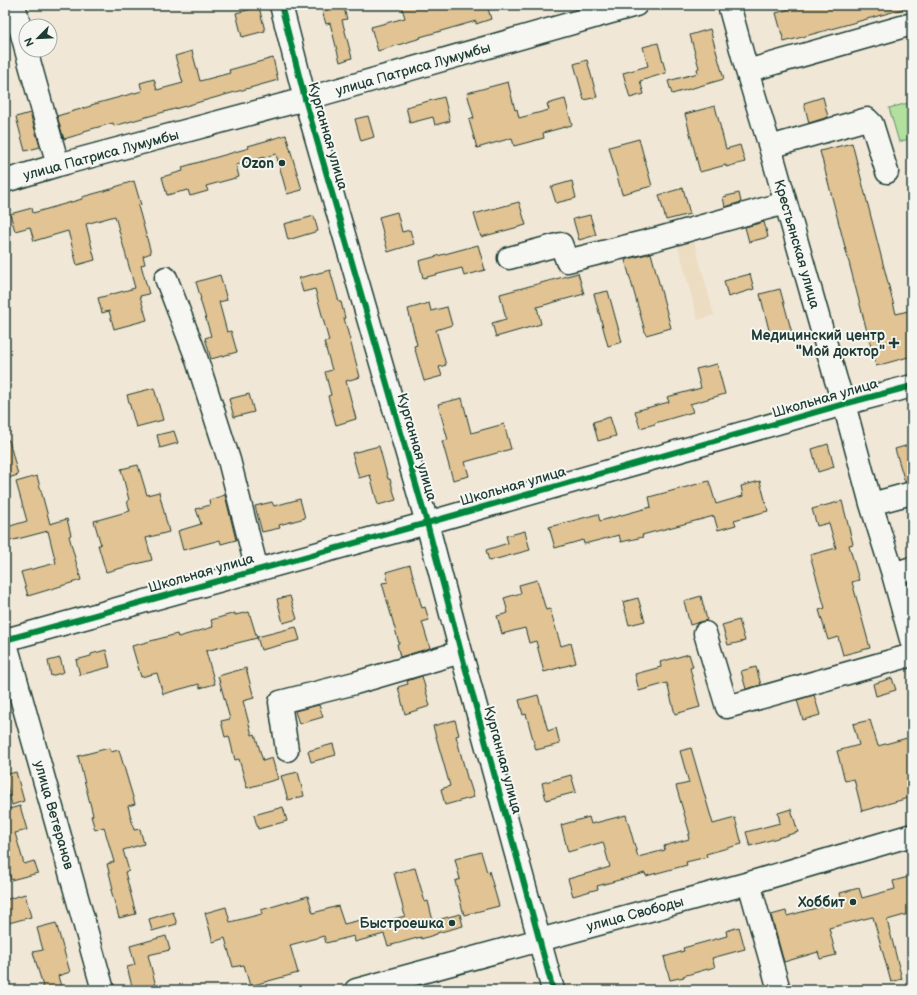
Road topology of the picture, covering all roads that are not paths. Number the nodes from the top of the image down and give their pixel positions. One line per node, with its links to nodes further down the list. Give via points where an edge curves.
1 (14, 5): 5 (street)
2 (281, 5): 9 (street, Курганная улица)
3 (636, 5): 9 (street, улица Патриса Лумумбы)
4 (729, 5): 8 (street, Крестьянская улица)
5 (18, 20)
6 (912, 24): 8 (street)
7 (28, 58): 11 (street)
8 (747, 71): 10 (street, Крестьянская улица)
9 (305, 99): 11 (street, улица Патриса Лумумбы); 21 (street, Курганная улица)
10 (770, 147): 12 (street, via 867,119 872,124); 14 (street, Крестьянская улица)
11 (58, 165): 13 (street, улица Патриса Лумумбы)
12 (887, 172)
13 (5, 181)
14 (785, 203): 15 (street, via 567,261 561,244); 18 (street, Крестьянская улица)
15 (509, 258)
16 (166, 278): 22 (street, via 194,351 229,460)
17 (912, 386): 18 (street, Школьная улица)
18 (844, 404): 20 (street, Крестьянская улица); 21 (street, Школьная улица)
19 (912, 492): 20 (street)
20 (871, 504): 23 (street, Крестьянская улица)
21 (427, 523): 22 (street, Школьная улица); 27 (street, Курганная улица)
22 (256, 570): 25 (street, Школьная улица)
23 (902, 571): 26 (street, Крестьянская улица)
24 (705, 633): 28 (street, via 727,707)
25 (5, 640): 33 (street, улица Ветеранов)
26 (912, 643)
27 (461, 652): 29 (street, via 280,702); 32 (street, Курганная улица)
28 (912, 655)
29 (287, 750)
30 (912, 835): 31 (street, улица Свободы)
31 (749, 883): 32 (street, улица Свободы); 36 (street)
32 (539, 940): 34 (street, улица Свободы); 35 (street, Курганная улица)
33 (103, 990)
34 (356, 990)
35 (553, 990)
36 (779, 990)

